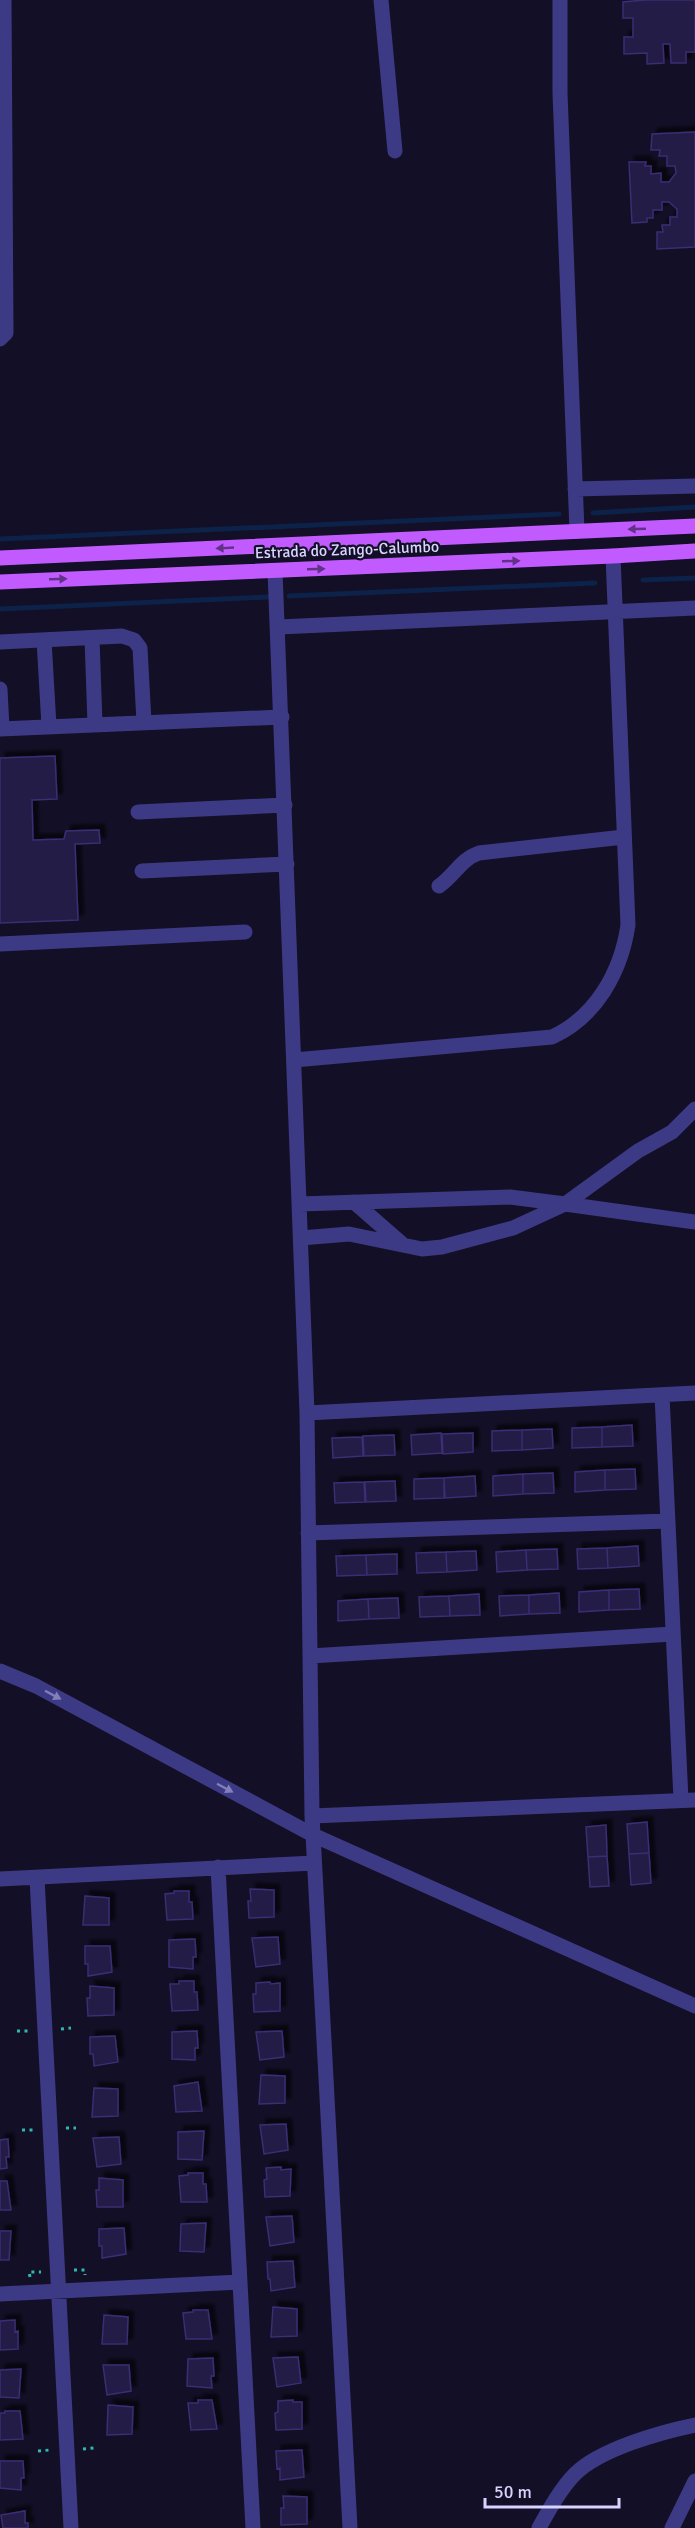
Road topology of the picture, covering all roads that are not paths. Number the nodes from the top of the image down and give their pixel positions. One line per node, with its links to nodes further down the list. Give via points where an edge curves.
1 (4, 0): 5 (street, via 6,333)
2 (381, 0): 4 (street)
3 (560, 0): 7 (street)
4 (394, 151)
5 (0, 339)
6 (695, 486): 7 (street)
7 (575, 489): 8 (street)
8 (577, 526): 9 (main road, one-way to 8); 12 (main road, one-way to 12)
9 (695, 526)
10 (695, 551): 11 (main road, Estrada do Zango-Calumbo)
11 (613, 556): 13 (main road, Estrada do Zango-Calumbo, one-way to 11); 16 (street)
12 (0, 558)
13 (275, 571): 14 (main road, Estrada do Zango-Calumbo, one-way to 13); 17 (street)
14 (0, 582)
15 (695, 608): 16 (street)
16 (616, 611): 17 (street); 29 (street)
17 (279, 627): 22 (street)
18 (92, 638): 19 (street); 23 (street, via 122,636 134,640 140,648); 24 (street)
19 (44, 640): 20 (street); 25 (street)
20 (0, 642)
21 (0, 689): 26 (street)
22 (282, 717): 23 (street); 27 (street)
23 (144, 722): 24 (street)
24 (95, 724): 25 (street)
25 (48, 726): 26 (street)
26 (1, 729)
27 (285, 805): 28 (street); 30 (street)
28 (138, 812)
29 (624, 837): 32 (street, via 479,853 470,856); 35 (street, via 628,925 625,944 604,992 587,1015 569,1029 552,1037)
30 (287, 864): 31 (street); 35 (street)
31 (141, 871)
32 (439, 886)
33 (245, 932): 34 (street)
34 (0, 944)
35 (294, 1060): 39 (street)
36 (695, 1109): 40 (street, via 672,1132 638,1151)
37 (401, 1200): 38 (street); 40 (street, via 510,1197); 41 (street)
38 (354, 1202): 39 (street); 41 (street)
39 (300, 1204): 44 (street)
40 (565, 1204): 42 (street); 45 (street, via 513,1228 442,1247 422,1250)
41 (373, 1219): 43 (street); 45 (street)
42 (695, 1222)
43 (349, 1234): 44 (street); 45 (street)
44 (301, 1238): 48 (street)
45 (404, 1245)
46 (695, 1393): 47 (street)
47 (662, 1395): 48 (street); 49 (street)
48 (307, 1413): 50 (street)
49 (668, 1521): 50 (street); 51 (street)
50 (308, 1533): 52 (street)
51 (672, 1634): 52 (street); 54 (street)
52 (310, 1656): 55 (street)
53 (0, 1671): 56 (street, one-way to 56, via 36,1686)
54 (688, 1800): 55 (street)
55 (312, 1816): 56 (street)
56 (313, 1835): 57 (street); 61 (street)
57 (314, 1863): 58 (street); 69 (street)
58 (218, 1868): 59 (street); 62 (street)
59 (37, 1878): 60 (street); 63 (street)
60 (0, 1879)
61 (695, 2006)
62 (240, 2282): 63 (street); 68 (street)
63 (59, 2291): 64 (street); 67 (street)
64 (0, 2294)
65 (695, 2425): 70 (street, via 661,2432 599,2457 575,2474)
66 (695, 2481): 71 (street)
67 (71, 2528)
68 (253, 2528)
69 (350, 2528)
70 (539, 2528)
71 (672, 2528)

